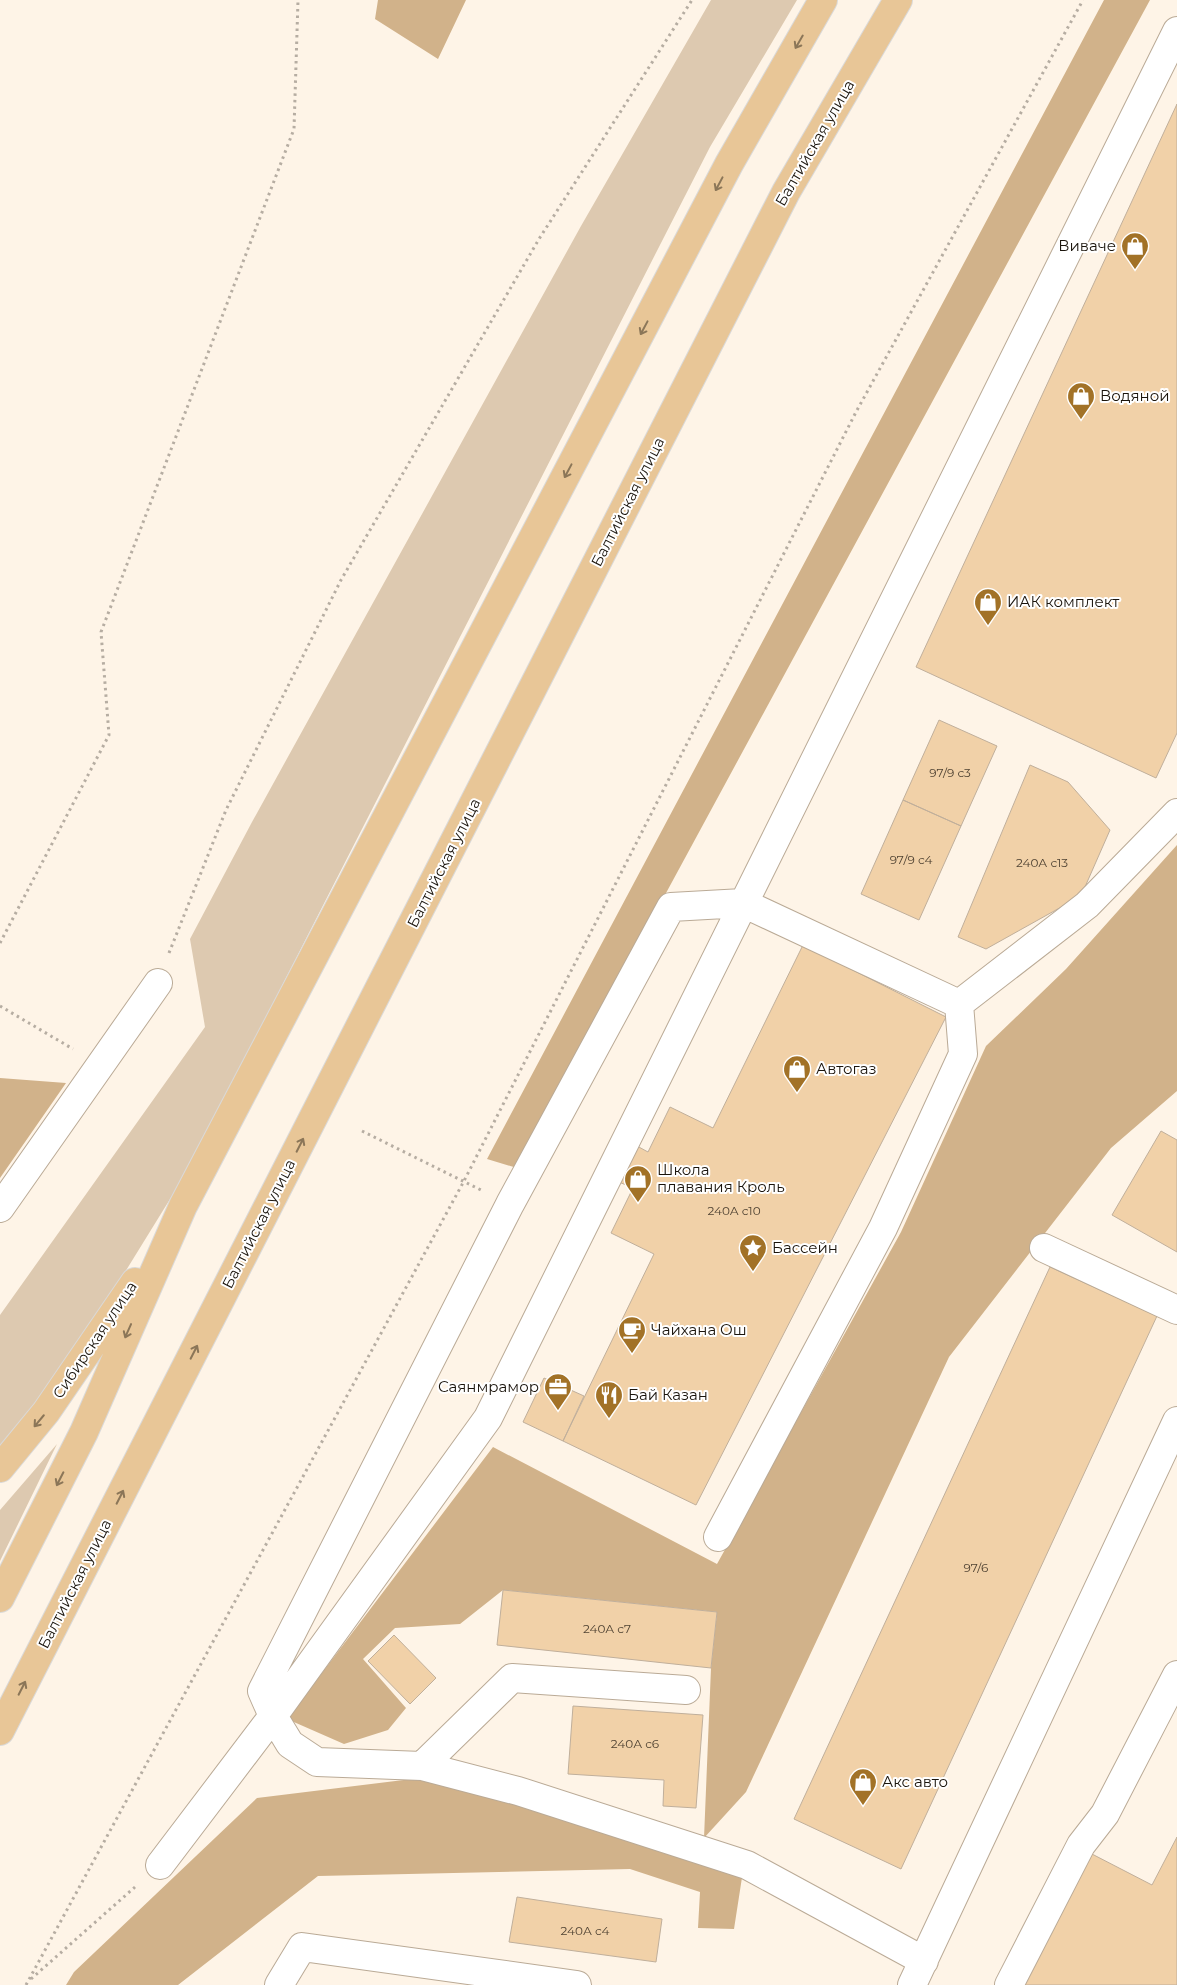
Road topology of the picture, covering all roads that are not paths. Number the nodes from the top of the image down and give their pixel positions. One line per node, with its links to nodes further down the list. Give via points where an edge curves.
1 (824, 0): 8 (main road, one-way to 8, via 729,164)
2 (898, 0): 19 (main road, Балтийская улица, one-way to 2, via 786,192)
3 (1177, 31): 5 (lane)
4 (1177, 813): 7 (lane, via 1087,905)
5 (743, 903): 7 (lane); 18 (lane, via 488,1418); 18 (lane, via 670,907 506,1213 262,1691)
6 (158, 982): 9 (lane)
7 (959, 1004): 14 (lane, via 963,1054 883,1228)
8 (183, 1206): 13 (main road, Сибирская улица, one-way to 13, via 115,1313 46,1412); 15 (main road, one-way to 15, via 84,1432)
9 (0, 1208)
10 (1044, 1248): 11 (lane)
11 (1177, 1310)
12 (1177, 1421): 22 (lane)
13 (0, 1468)
14 (718, 1537)
15 (0, 1598)
16 (1177, 1675): 26 (lane, via 1105,1814 1081,1845)
17 (686, 1690): 20 (lane, via 512,1678)
18 (273, 1716): 20 (lane, via 290,1744 317,1762); 21 (lane)
19 (0, 1732)
20 (422, 1766): 22 (lane, via 518,1791 747,1865)
21 (160, 1865)
22 (924, 1961): 25 (lane)
23 (279, 1985): 24 (lane, via 302,1947)
24 (577, 1985)
25 (912, 1985)
26 (1009, 1985)

